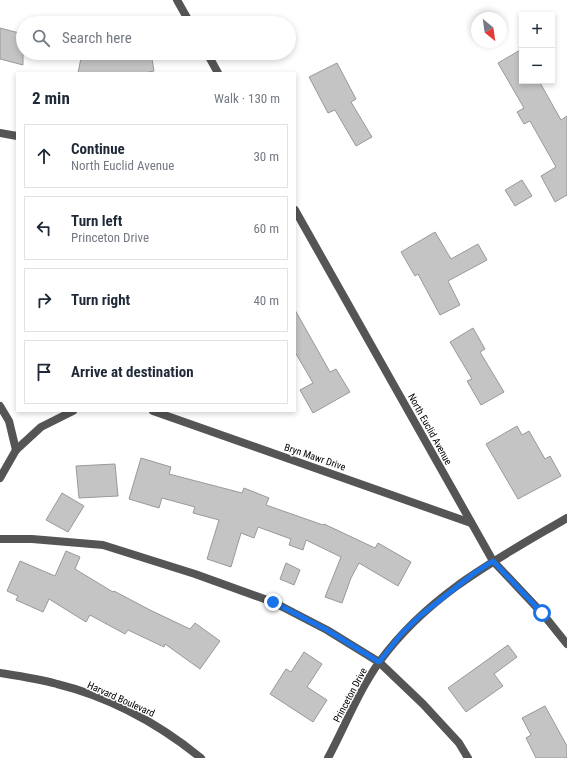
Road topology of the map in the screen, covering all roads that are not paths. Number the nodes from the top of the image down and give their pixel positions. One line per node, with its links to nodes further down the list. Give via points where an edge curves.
1 (177, 0): 2 (street)
2 (186, 16)
3 (211, 60): 4 (street)
4 (217, 72)
5 (0, 133): 6 (street)
6 (16, 136)
7 (296, 212): 14 (street, North Euclid Avenue)
8 (0, 406): 11 (street, via 9,421)
9 (71, 412): 11 (street, via 40,427)
10 (156, 412): 14 (street, Bryn Mawr Drive)
11 (16, 450): 12 (street)
12 (0, 478)
13 (567, 518): 16 (street, Princeton Drive)
14 (471, 523): 16 (street, North Euclid Avenue)
15 (0, 539): 18 (street, via 103,545 195,574 273,602 327,630)
16 (493, 561): 17 (street, North Euclid Avenue); 18 (street, Princeton Drive, via 421,615 402,633)
17 (567, 644)
18 (379, 662): 21 (street, Princeton Drive); 22 (street, via 423,704 459,743)
19 (0, 673): 20 (street, Harvard Boulevard, via 58,684 99,697 141,717)
20 (201, 758)
21 (328, 758)
22 (468, 758)

